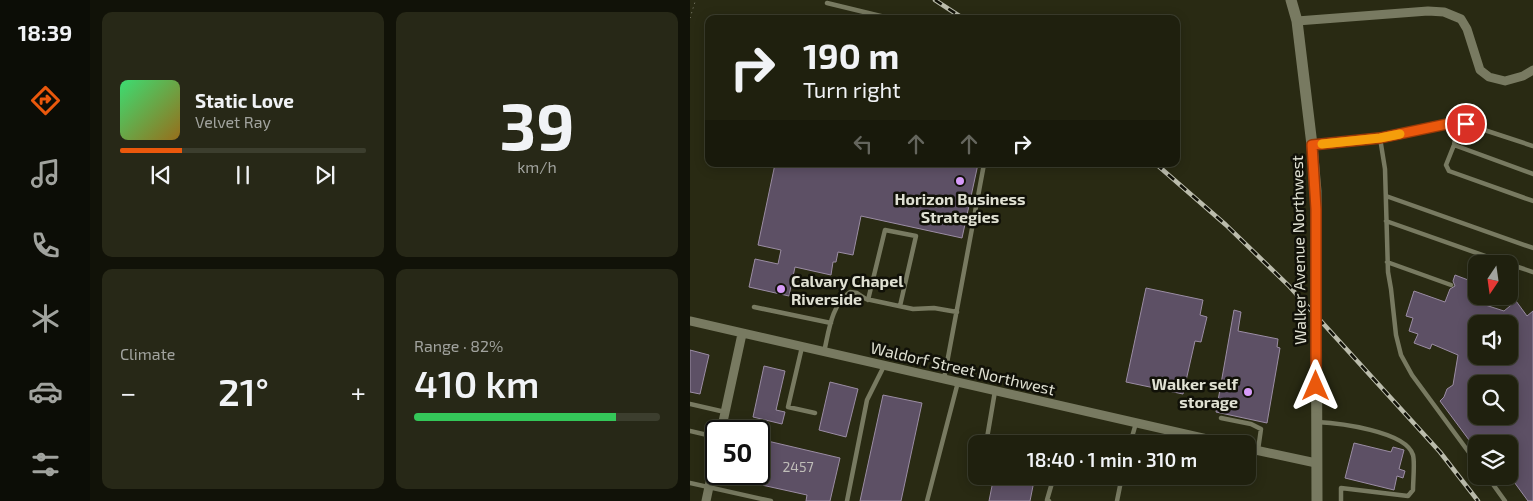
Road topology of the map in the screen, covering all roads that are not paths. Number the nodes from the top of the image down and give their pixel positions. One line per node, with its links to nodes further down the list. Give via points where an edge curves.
1 (1291, 0): 4 (main road, Walker Avenue Northwest)
2 (827, 3): 3 (lane)
3 (876, 15)
4 (1297, 21): 5 (street, via 1444,12 1461,19 1468,29 1480,70 1489,77 1505,81); 8 (main road, Walker Avenue Northwest)
5 (1533, 70)
6 (1458, 124): 7 (lane); 9 (lane); 10 (lane)
7 (1380, 138): 8 (lane); 13 (lane)
8 (1312, 145): 40 (main road, Walker Avenue Northwest, via 1316,226)
9 (1454, 145): 12 (lane); 14 (lane, via 1446,165 1449,171)
10 (1533, 146)
11 (983, 167): 25 (lane)
12 (1533, 174)
13 (1386, 196): 15 (lane); 16 (lane)
14 (1533, 201)
15 (1386, 221): 17 (lane); 18 (lane)
16 (1533, 248)
17 (1482, 255)
18 (1387, 262): 21 (lane); 48 (lane, via 1401,355)
19 (1518, 267): 20 (lane)
20 (1533, 272)
21 (1451, 285)
22 (868, 300): 23 (lane); 23 (lane, via 885,230 916,236); 27 (lane, via 850,292 836,308)
23 (900, 306): 25 (lane)
24 (754, 307): 27 (lane)
25 (957, 312): 32 (lane)
26 (690, 322): 28 (street, Waldorf Street Northwest)
27 (831, 324): 30 (lane)
28 (742, 334): 29 (street, Waldorf Street Northwest); 36 (street)
29 (802, 347): 30 (street, Waldorf Street Northwest); 37 (lane, via 788,406)
30 (824, 352): 31 (street, Waldorf Street Northwest)
31 (884, 366): 32 (street, Waldorf Street Northwest); 57 (lane, via 867,400)
32 (944, 379): 33 (street, Waldorf Street Northwest)
33 (958, 382): 34 (street, Waldorf Street Northwest); 58 (lane)
34 (995, 391): 41 (street, Waldorf Street Northwest); 44 (lane)
35 (690, 404): 36 (lane)
36 (726, 412): 39 (street)
37 (815, 412)
38 (1221, 418): 47 (lane, via 1261,429)
39 (724, 420)
40 (1316, 422): 49 (main road, Walker Avenue Northwest); 62 (lane, via 1343,423 1372,430 1403,443 1413,456 1413,490 1408,496 1342,488)
41 (1136, 423): 45 (lane); 46 (street, Waldorf Street Northwest)
42 (690, 431): 43 (lane)
43 (705, 434)
44 (988, 435)
45 (1133, 435)
46 (1189, 435)
47 (1258, 450): 49 (street)
48 (1468, 451)
49 (1316, 463): 61 (main road, Walker Avenue Northwest)
50 (690, 483): 54 (lane)
51 (1052, 485): 59 (lane)
52 (1120, 485): 60 (lane)
53 (1493, 485): 63 (lane)
54 (709, 486): 55 (street); 56 (lane)
55 (706, 501)
56 (770, 501)
57 (847, 501)
58 (927, 501)
59 (1048, 501)
60 (1117, 501)
61 (1317, 501)
62 (1341, 501)
63 (1505, 501)

